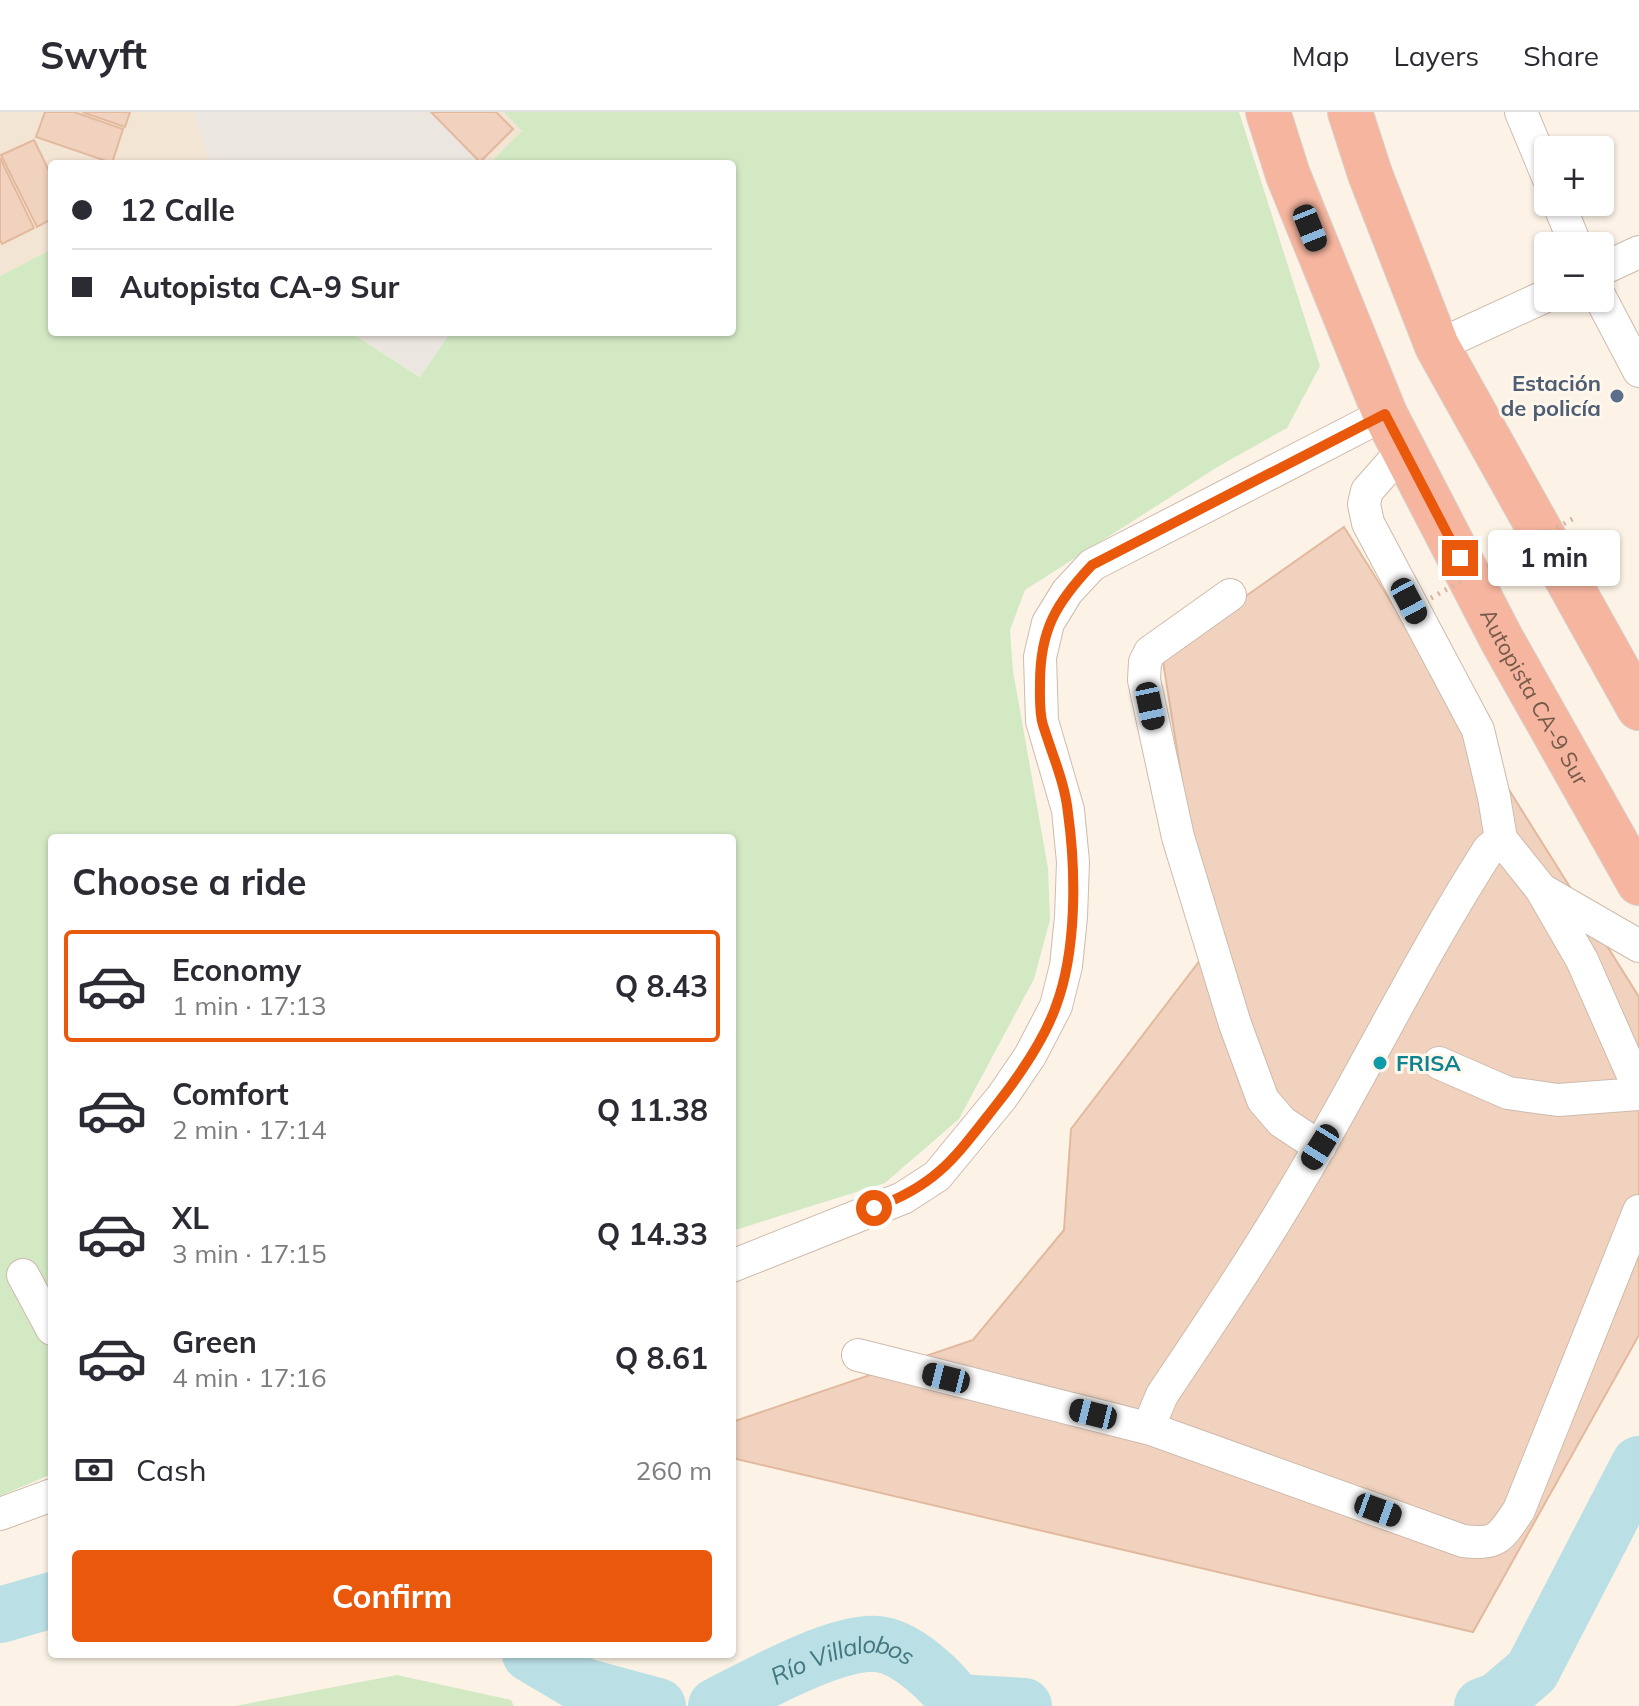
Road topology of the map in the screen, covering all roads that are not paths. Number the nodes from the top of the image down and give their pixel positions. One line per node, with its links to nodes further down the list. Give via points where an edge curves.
1 (1268, 112): 11 (highway, Autopista CA-9 Sur, via 1288,175)
2 (1350, 112): 9 (highway)
3 (1521, 112): 4 (street)
4 (1534, 143)
5 (1639, 252): 6 (street)
6 (1614, 264)
7 (1534, 301): 9 (street)
8 (1608, 312): 10 (street)
9 (1437, 346): 13 (highway)
10 (1639, 371)
11 (1394, 431): 14 (street, via 1367,491 1368,523 1478,730); 15 (highway, Autopista CA-9 Sur, via 1502,640); 22 (street, via 1092,565 1067,592 1048,623 1040,657 1042,721 1068,810 1073,862 1066,966 1056,1006 1002,1097 937,1176 903,1198)
12 (1230, 595): 20 (street, via 1150,652 1144,680 1178,837 1263,1100 1282,1122)
13 (1639, 708)
14 (1501, 839): 16 (street); 20 (street, via 1489,849 1423,958)
15 (1639, 883)
16 (1541, 889): 17 (street); 19 (street, via 1582,960)
17 (1639, 946)
18 (1439, 1063): 19 (street, via 1508,1093 1558,1100)
19 (1639, 1092)
20 (1320, 1147): 26 (street, via 1162,1395)
21 (1639, 1211): 26 (street, via 1519,1510 1501,1535 1486,1543 1463,1541)
22 (736, 1264)
23 (23, 1275): 24 (street)
24 (48, 1322)
25 (858, 1355): 26 (street)
26 (1151, 1429)
27 (48, 1496): 28 (street)
28 (0, 1514)

